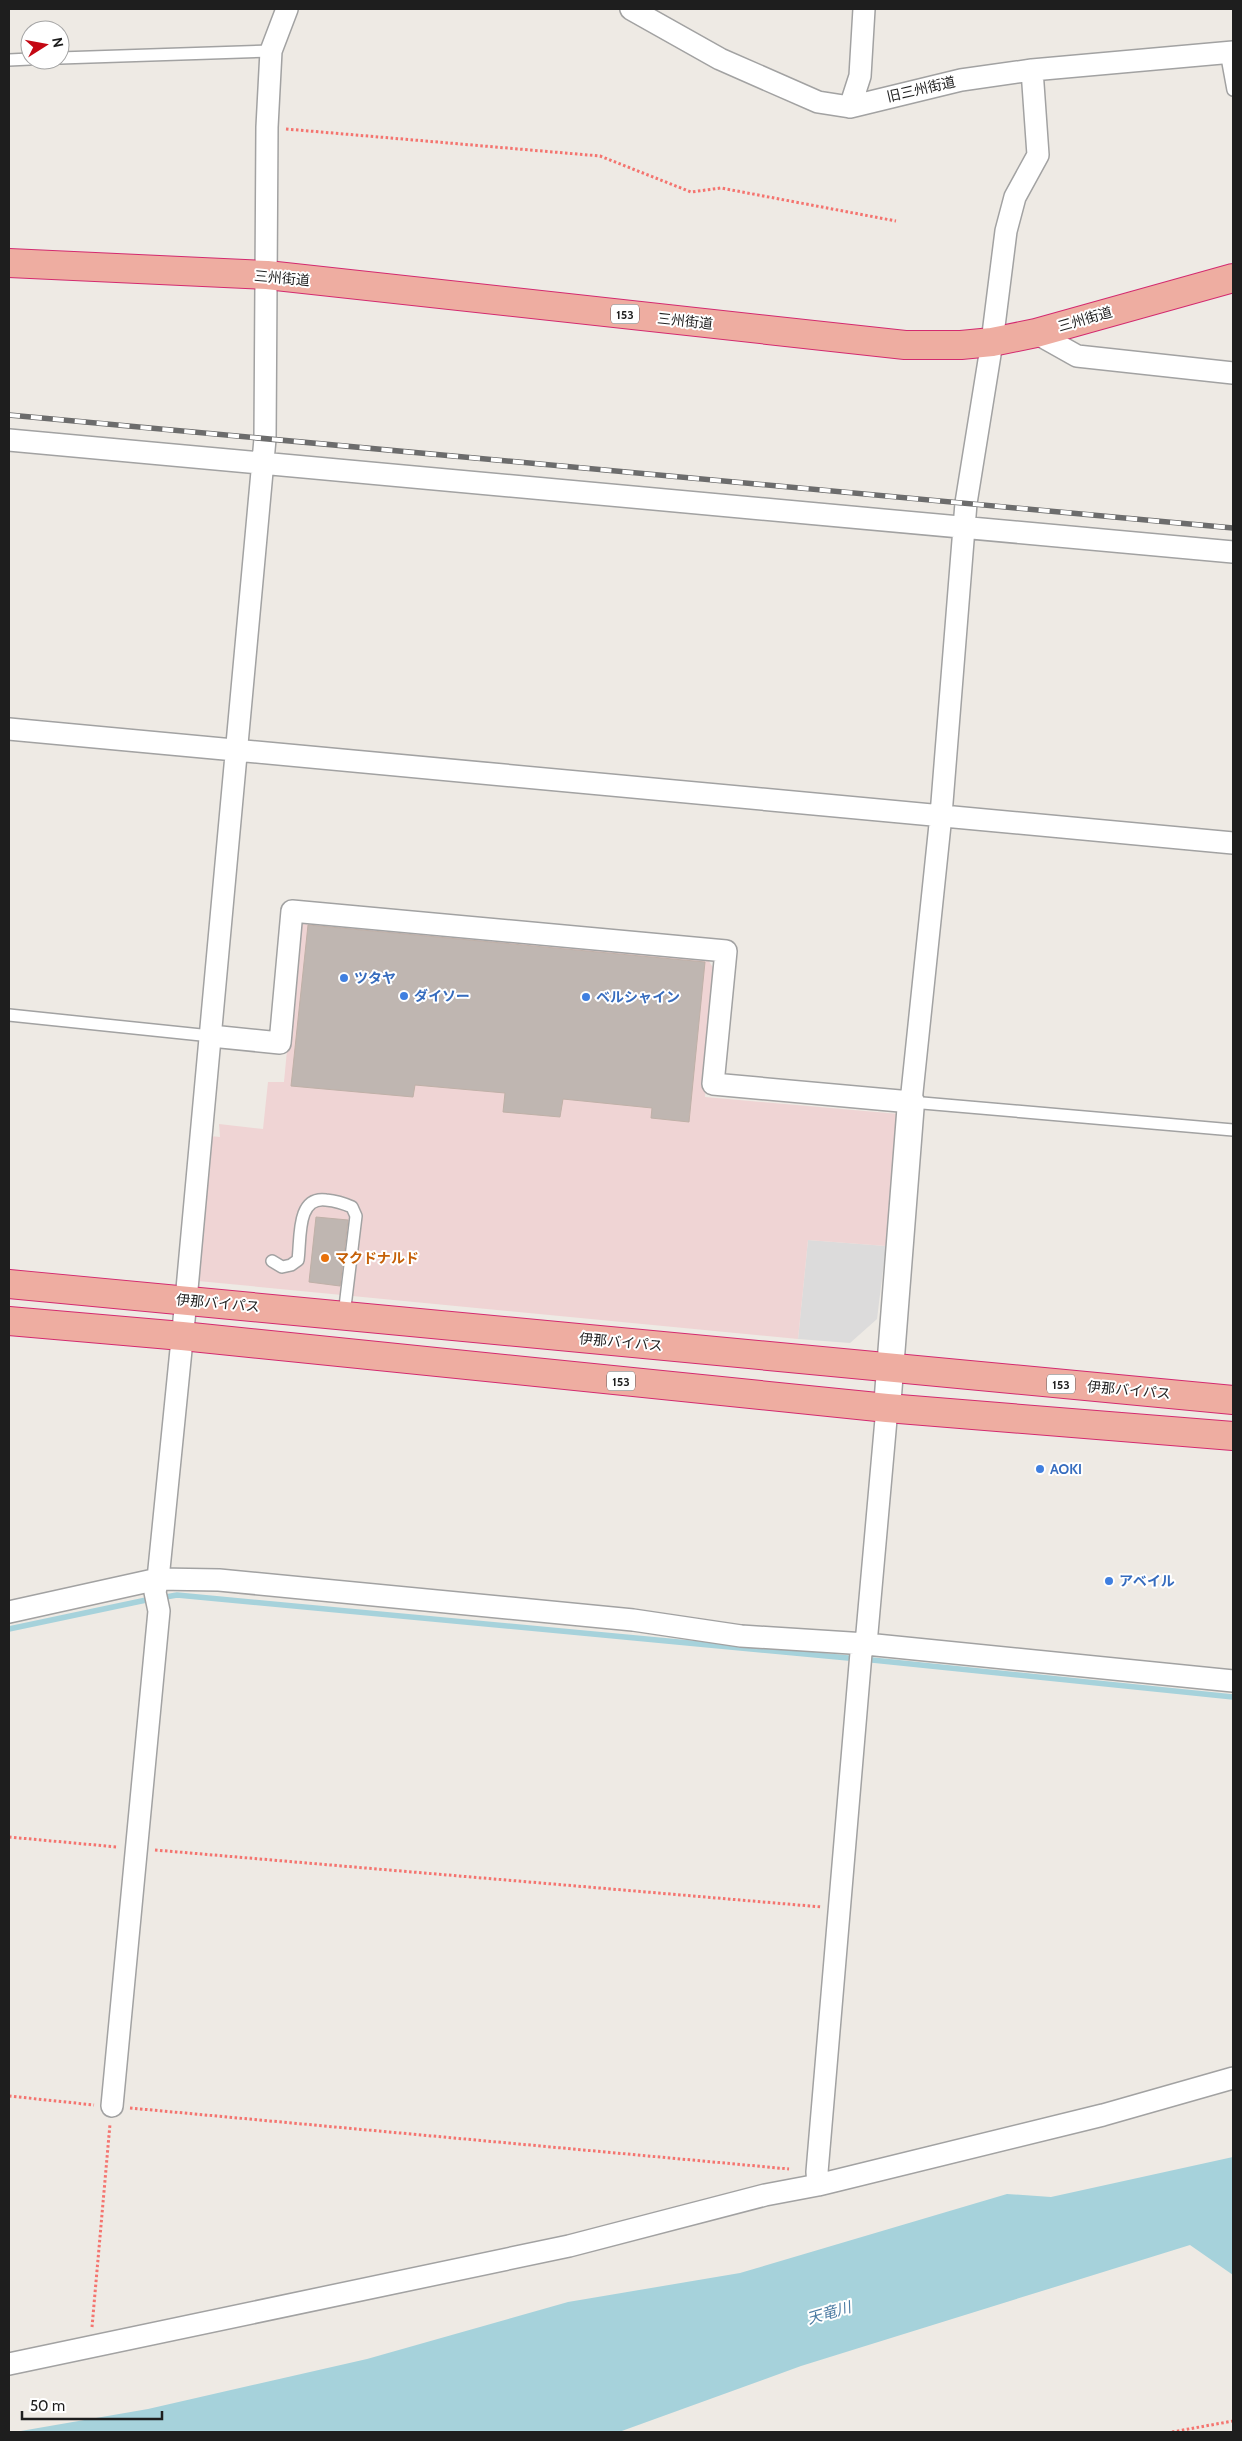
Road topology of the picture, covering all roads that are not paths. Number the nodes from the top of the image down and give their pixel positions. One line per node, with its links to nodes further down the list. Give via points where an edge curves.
1 (287, 9): 4 (street)
2 (631, 9): 9 (street, 旧三州街道, via 720,59 818,102)
3 (864, 9): 9 (street, via 860,76)
4 (271, 51): 6 (lane); 11 (street, via 267,127)
5 (1230, 52): 7 (street, 旧三州街道); 8 (lane)
6 (70, 58)
7 (1032, 70): 9 (street, 旧三州街道, via 961,80); 14 (street, via 1038,155 1015,197 1006,231)
8 (1233, 90)
9 (850, 106)
10 (9, 263): 11 (highway, 三州街道 / 153)
11 (267, 275): 14 (highway, 三州街道 / 153, via 905,345); 17 (street)
12 (1233, 278): 13 (highway, 三州街道 / 153)
13 (1036, 332): 14 (highway, 三州街道 / 153); 15 (street, via 1077,356)
14 (992, 342): 18 (street)
15 (1233, 373)
16 (9, 440): 17 (street)
17 (262, 463): 18 (street); 21 (street)
18 (964, 527): 19 (street); 22 (street)
19 (1233, 552)
20 (9, 729): 21 (street)
21 (236, 750): 22 (street); 25 (street)
22 (941, 815): 23 (street); 26 (street)
23 (1233, 843)
24 (9, 1016): 25 (lane)
25 (211, 1036): 26 (street, via 280,1043 292,912 726,951 712,1084); 30 (street)
26 (911, 1102): 27 (lane); 34 (street)
27 (1233, 1130)
28 (272, 1261): 31 (lane, via 282,1267 291,1266 298,1260 304,1214 312,1200 342,1202 352,1208 356,1216)
29 (9, 1284): 30 (highway, 伊那バイパス / 153)
30 (186, 1300): 31 (highway, 伊那バイパス / 153); 33 (street)
31 (344, 1315): 34 (highway, 伊那バイパス / 153)
32 (9, 1321): 33 (highway, 153)
33 (182, 1336): 36 (highway, 153); 38 (street)
34 (889, 1367): 35 (highway, 伊那バイパス / 153); 36 (street)
35 (1233, 1400)
36 (887, 1408): 37 (highway, 153); 40 (street)
37 (1233, 1436)
38 (157, 1594): 39 (street); 40 (street, via 219,1580 633,1620 741,1636); 43 (street)
39 (9, 1612)
40 (866, 1644): 41 (street); 44 (street, via 860,1653)
41 (1233, 1681)
42 (1233, 2078): 44 (street, via 1103,2116)
43 (112, 2106)
44 (817, 2178): 45 (street, via 765,2195 570,2246)
45 (9, 2364)

